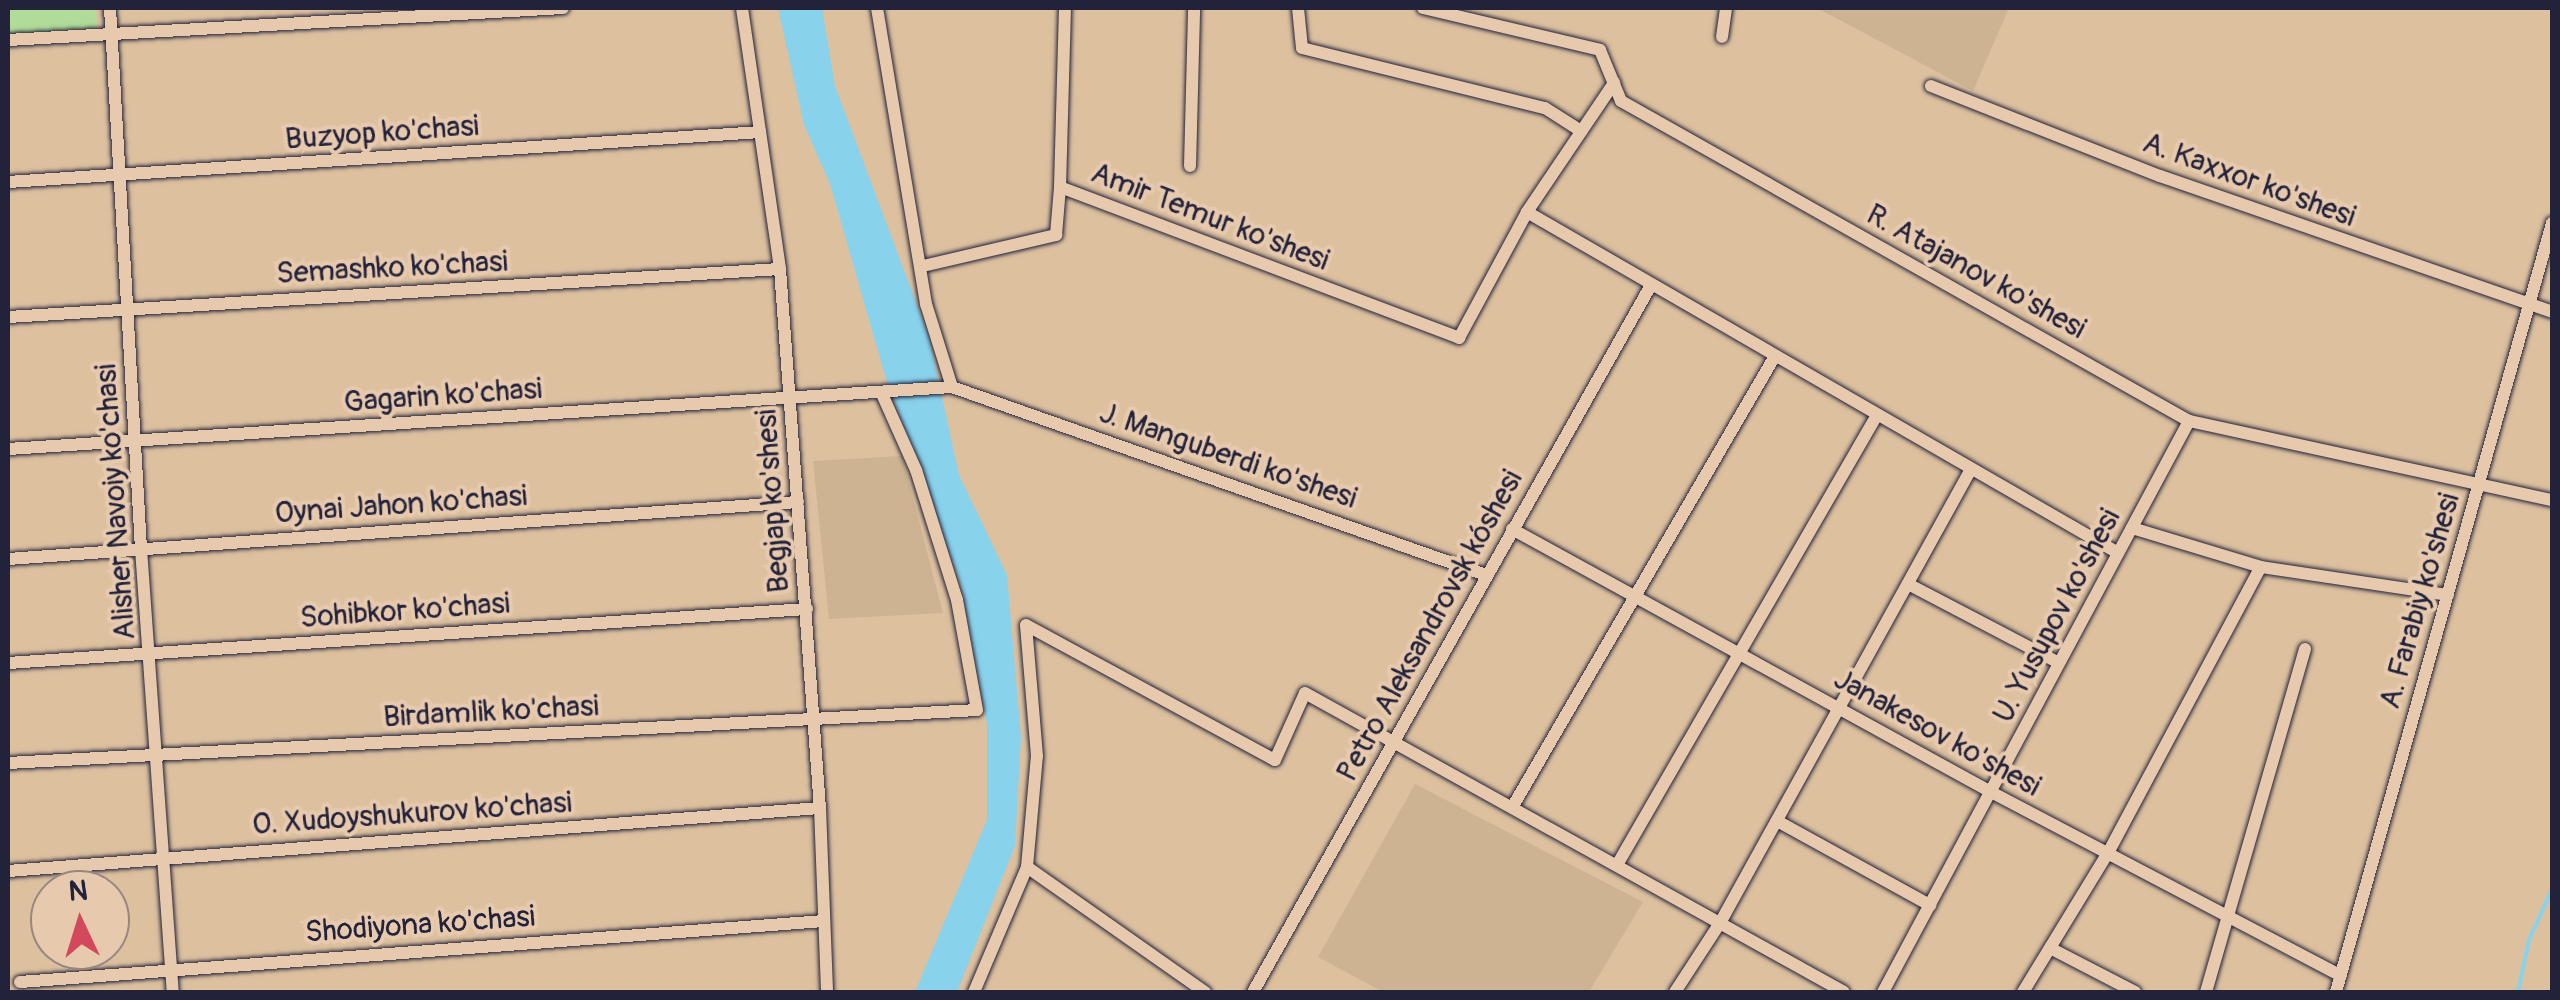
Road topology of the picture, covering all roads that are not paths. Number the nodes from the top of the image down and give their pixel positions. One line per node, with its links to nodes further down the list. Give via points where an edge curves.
1 (110, 8): 11 (street, Alisher Navoiy ko'chasi)
2 (563, 8): 10 (street)
3 (742, 8): 16 (street, Begjap ko'shesi)
4 (877, 8): 24 (street)
5 (1065, 8): 21 (street)
6 (1194, 8): 18 (street)
7 (1298, 8): 17 (street, via 1302,48 1545,108)
8 (1422, 8): 14 (street, R. Atajanov ko'shesi, via 1600,50)
9 (1726, 8): 12 (street)
10 (492, 9): 11 (street)
11 (112, 32): 13 (street); 19 (street, Alisher Navoiy ko'chasi)
12 (1722, 37)
13 (8, 40)
14 (1614, 83): 17 (street); 36 (street, R. Atajanov ko'shesi, via 1621,101)
15 (1931, 86): 27 (street, A. Kaxxor ko'shesi, via 2160,176)
16 (760, 132): 19 (street, Buzyop ko'chasi); 25 (street, Begjap ko'shesi)
17 (1581, 132): 22 (street)
18 (1190, 166)
19 (121, 175): 20 (street, Buzyop ko'chasi); 28 (street, Alisher Navoiy ko'chasi)
20 (8, 182)
21 (1060, 187): 22 (street, Amir Temur ko'shesi, via 1458,338); 24 (street, Amir Temur ko'shesi, via 1056,235)
22 (1527, 212): 26 (street)
23 (2552, 223): 27 (street, A. Farabiy ko'shesi)
24 (923, 266): 32 (street)
25 (780, 269): 28 (street, Semashko ko'chasi); 34 (street, Begjap ko'shesi)
26 (1651, 286): 31 (street); 44 (street, Petro Aleksandrovsk kóshesi)
27 (2530, 305): 29 (street, A. Kaxxor ko'shesi); 40 (street, A. Farabiy ko'shesi)
28 (130, 308): 30 (street, Semashko ko'chasi); 37 (street, Alisher Navoiy ko'chasi)
29 (2552, 312)
30 (8, 317)
31 (1775, 356): 35 (street); 52 (street)
32 (947, 388): 33 (street, Gagarin ko'chasi); 49 (street, J. Manguberdi ko'shesi)
33 (886, 393): 34 (street, Gagarin ko'chasi); 60 (street, Birdamlik ko'chasi, via 957,600 977,710)
34 (790, 399): 37 (street, Gagarin ko'chasi); 42 (street, Begjap ko'shesi)
35 (1877, 415): 39 (street); 56 (street)
36 (2189, 421): 40 (street, R. Atajanov ko'shesi); 43 (street, U. Yusupov ko'shesi)
37 (134, 441): 38 (street, Gagarin ko'chasi); 45 (street, Alisher Navoiy ko'chasi)
38 (8, 449)
39 (1971, 469): 46 (street); 50 (street)
40 (2479, 484): 41 (street, R. Atajanov ko'shesi); 51 (street, A. Farabiy ko'shesi)
41 (2552, 500)
42 (798, 502): 45 (street, Oynai Jahon ko'chasi); 53 (street, Begjap ko'shesi)
43 (2132, 528): 46 (street, U. Yusupov ko'shesi); 48 (street)
44 (1512, 529): 49 (street, Petro Aleksandrovsk kóshesi); 52 (street, Janakesov ko'shesi)
45 (141, 549): 47 (street, Oynai Jahon ko'chasi); 55 (street, Alisher Navoiy ko'chasi)
46 (2118, 553): 58 (street, U. Yusupov ko'shesi)
47 (8, 559)
48 (2261, 567): 51 (street); 68 (street)
49 (1486, 575): 61 (street, Petro Aleksandrovsk kóshesi)
50 (1908, 584): 58 (street); 59 (street)
51 (2448, 595): 79 (street, A. Farabiy ko'shesi)
52 (1635, 596): 56 (street, Janakesov ko'shesi); 65 (street)
53 (807, 609): 55 (street, Sohibkor ko'chasi); 60 (street, Begjap ko'shesi)
54 (2305, 648): 74 (street)
55 (151, 653): 57 (street, Sohibkor ko'chasi); 62 (street, Alisher Navoiy ko'chasi)
56 (1739, 654): 59 (street, Janakesov ko'shesi); 70 (street)
57 (8, 663)
58 (2059, 663): 64 (street, U. Yusupov ko'shesi)
59 (1840, 709): 64 (street, Janakesov ko'shesi); 67 (street)
60 (814, 722): 62 (street, Birdamlik ko'chasi); 66 (street, Begjap ko'shesi)
61 (1394, 740): 65 (street); 71 (street, via 1306,692 1274,760 1026,625 1038,756); 85 (street, Petro Aleksandrovsk kóshesi)
62 (157, 752): 63 (street, Birdamlik ko'chasi); 69 (street, Alisher Navoiy ko'chasi)
63 (8, 763)
64 (1991, 792): 68 (street, Janakesov ko'shesi); 73 (street, U. Yusupov ko'shesi)
65 (1512, 806): 70 (street)
66 (820, 808): 69 (street, O. Xudoyshukurov ko'chasi); 75 (street, Begjap ko'shesi)
67 (1777, 822): 73 (street); 76 (street)
68 (2108, 853): 74 (street, Janakesov ko'shesi); 77 (street)
69 (164, 858): 72 (street, O. Xudoyshukurov ko'chasi); 78 (street, Alisher Navoiy ko'chasi)
70 (1617, 865): 76 (street)
71 (1027, 866): 83 (street); 84 (street)
72 (8, 871)
73 (1930, 906): 88 (street, U. Yusupov ko'shesi)
74 (2228, 917): 79 (street, Janakesov ko'shesi); 91 (street)
75 (824, 921): 78 (street, Shodiyona ko'chasi); 82 (street, Begjap ko'shesi)
76 (1720, 923): 86 (street); 87 (street)
77 (2050, 948): 89 (street); 90 (street)
78 (171, 968): 80 (street, Shodiyona ko'chasi); 81 (street, Alisher Navoiy ko'chasi)
79 (2341, 976): 92 (street, A. Farabiy ko'shesi)
80 (20, 982)
81 (173, 992)
82 (827, 992)
83 (974, 992)
84 (1205, 992)
85 (1253, 992)
86 (1675, 992)
87 (1844, 992)
88 (1884, 992)
89 (2023, 992)
90 (2135, 992)
91 (2206, 992)
92 (2336, 992)

